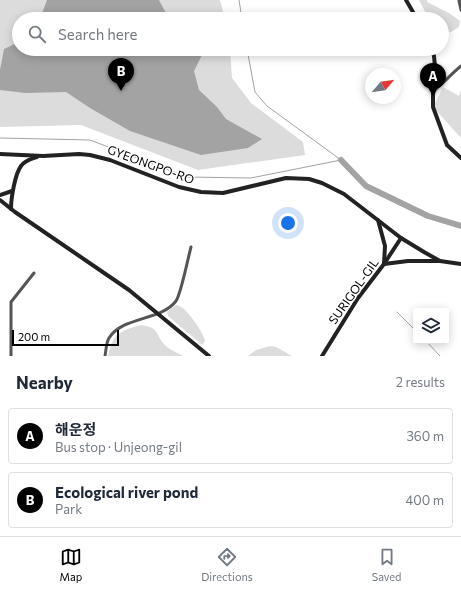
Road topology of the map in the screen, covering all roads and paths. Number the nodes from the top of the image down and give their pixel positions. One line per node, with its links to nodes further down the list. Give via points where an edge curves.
1 (406, 0): 4 (street)
2 (460, 1): 3 (street)
3 (461, 10)
4 (412, 12)
5 (434, 56): 7 (street)
6 (461, 66): 7 (street)
7 (434, 91): 10 (street, via 433,107 447,145)
8 (0, 154): 9 (street, GYEONGPO-RO)
9 (43, 156): 11 (street, via 27,161 20,167); 15 (street, GYEONGPO-RO, via 100,156 179,187 201,192 223,193 286,178 309,179 344,194)
10 (461, 158)
11 (12, 191): 12 (street); 14 (street)
12 (0, 195)
13 (0, 200): 14 (street)
14 (11, 209): 22 (street, via 129,290)
15 (378, 219): 16 (street, GYEONGPO-RO); 19 (street, via 385,246)
16 (401, 238): 18 (street, GYEONGPO-RO); 19 (street, SURIGOL-GIL)
17 (191, 247): 22 (street, via 178,299)
18 (440, 261): 19 (street); 20 (street, GYEONGPO-RO)
19 (384, 264): 26 (street, SURIGOL-GIL, via 358,298)
20 (461, 264)
21 (34, 272): 23 (street, via 11,302)
22 (159, 314): 24 (street, via 130,323 115,332 109,338); 25 (street)
23 (12, 356)
24 (105, 356)
25 (209, 356)
26 (322, 356)

